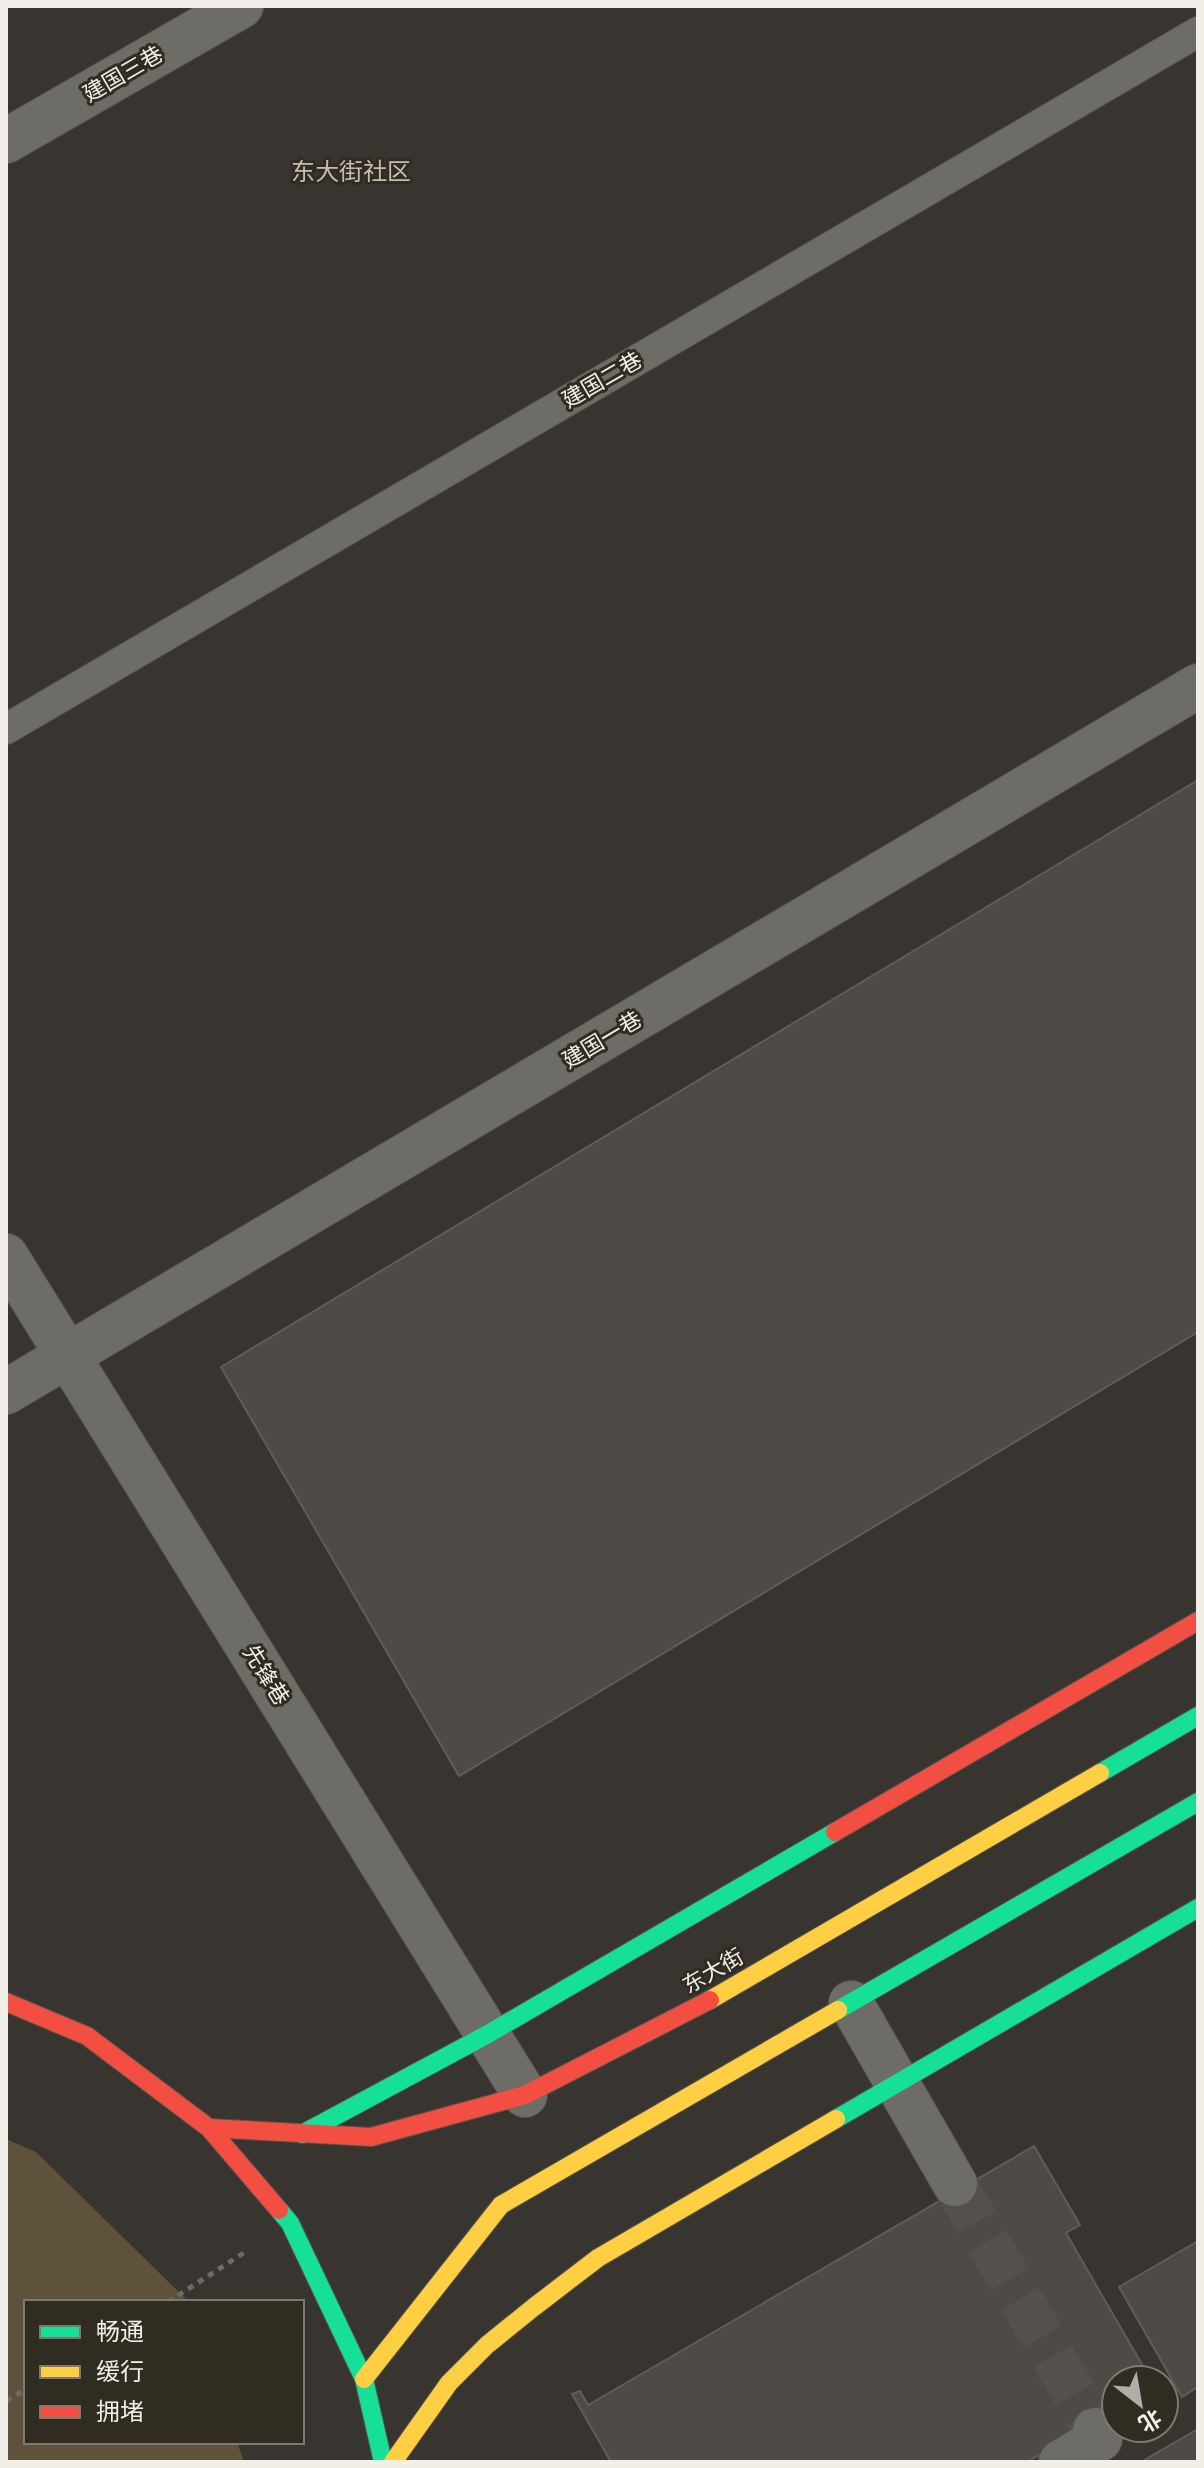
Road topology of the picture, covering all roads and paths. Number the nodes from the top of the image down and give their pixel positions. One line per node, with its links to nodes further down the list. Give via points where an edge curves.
1 (241, 6): 3 (street, 建国三巷)
2 (1198, 32): 5 (lane, 建国二巷)
3 (6, 141)
4 (1198, 686): 7 (street, 建国一巷)
5 (6, 729)
6 (6, 1256): 7 (street, 先锋巷)
7 (68, 1357): 8 (street, 建国一巷); 15 (street, 先锋巷)
8 (6, 1392)
9 (1198, 1621): 15 (main road)
10 (1198, 1716): 17 (main road, 东大街, via 679,2018)
11 (1198, 1802): 14 (main road)
12 (1198, 1908): 16 (main road)
13 (6, 2002): 18 (main road, via 87,2036)
14 (851, 2003): 16 (street); 23 (main road, via 501,2205)
15 (488, 2034): 17 (street, 先锋巷); 19 (main road)
16 (897, 2083): 20 (street); 28 (main road, via 598,2258 534,2306 470,2360 420,2418)
17 (525, 2095): 19 (main road, 东大街, via 371,2137)
18 (209, 2128): 19 (main road, 东大街); 21 (main road)
19 (302, 2134)
20 (955, 2184)
21 (290, 2223): 22 (path); 23 (main road)
22 (171, 2300)
23 (364, 2379): 27 (main road)
24 (24, 2390): 25 (path)
25 (6, 2401)
26 (1095, 2430): 29 (street, via 1100,2439)
27 (383, 2462)
28 (393, 2462)
29 (1061, 2462)

